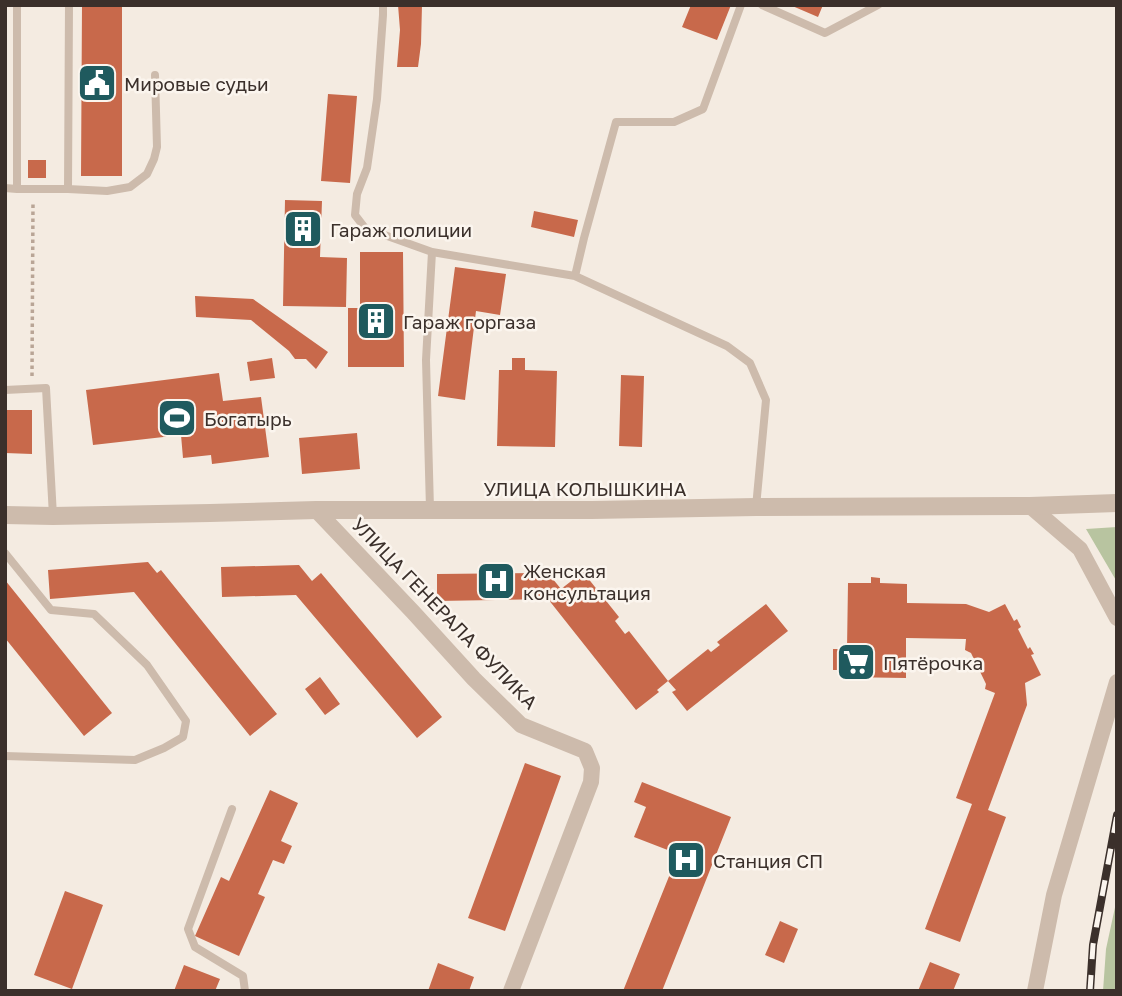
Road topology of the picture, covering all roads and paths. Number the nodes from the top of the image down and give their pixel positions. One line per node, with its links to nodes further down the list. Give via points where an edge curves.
1 (17, 5): 9 (lane)
2 (69, 5): 11 (lane)
3 (383, 5): 12 (lane, via 377,99 355,215 365,228)
4 (741, 5): 13 (lane, via 703,109 674,122 616,122)
5 (762, 5): 6 (lane, via 825,33)
6 (878, 5)
7 (155, 75): 11 (lane, via 156,147 147,174 130,187)
8 (5, 188): 9 (lane)
9 (16, 189): 10 (lane)
10 (33, 189): 11 (lane); 14 (path)
11 (68, 189)
12 (432, 252): 13 (lane); 19 (lane, via 426,360)
13 (575, 276): 18 (lane, via 727,346 750,363 766,400)
14 (32, 389): 15 (lane); 22 (lane, via 46,388)
15 (5, 390)
16 (1117, 503): 17 (street, УЛИЦА КОЛЫШКИНА)
17 (1030, 506): 18 (street, УЛИЦА КОЛЫШКИНА); 24 (street, via 1080,549)
18 (756, 507): 19 (street, УЛИЦА КОЛЫШКИНА)
19 (430, 509): 20 (street, УЛИЦА КОЛЫШКИНА)
20 (316, 510): 22 (street, УЛИЦА КОЛЫШКИНА); 29 (street, УЛИЦА ГЕНЕРАЛА ФУЛИКА, via 521,725 585,751 592,768 591,782)
21 (5, 515): 22 (street, УЛИЦА КОЛЫШКИНА)
22 (53, 516)
23 (5, 554): 26 (lane, via 51,610 94,614 147,664 186,721 183,737 135,760)
24 (1117, 618)
25 (1117, 682): 30 (street, via 1054,895)
26 (5, 755)
27 (232, 809): 28 (lane, via 188,929 195,947 243,976)
28 (245, 991)
29 (511, 991)
30 (1035, 991)

